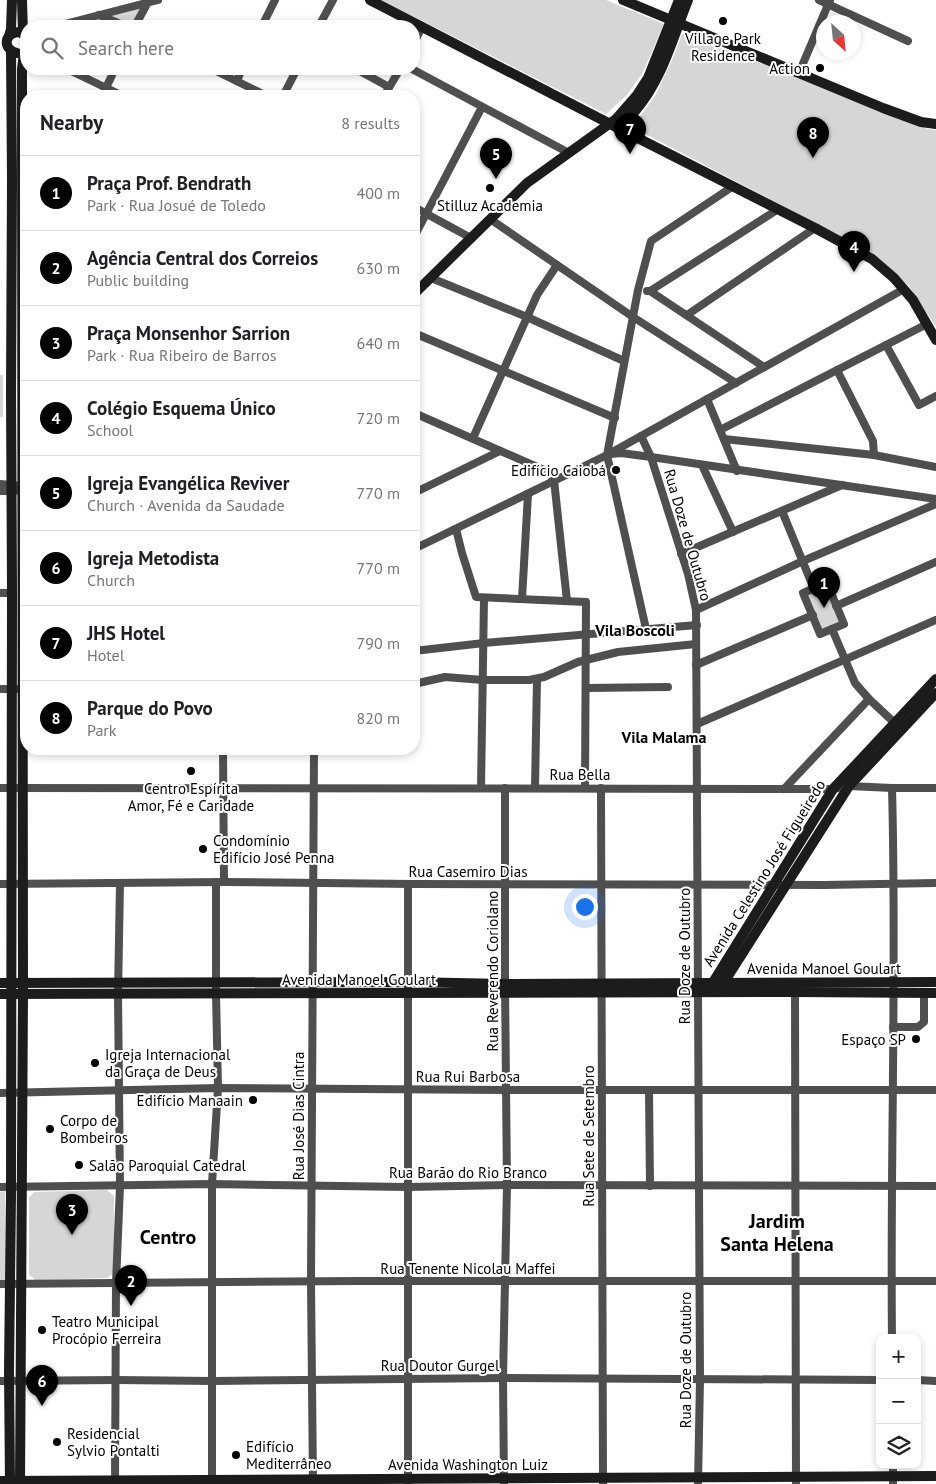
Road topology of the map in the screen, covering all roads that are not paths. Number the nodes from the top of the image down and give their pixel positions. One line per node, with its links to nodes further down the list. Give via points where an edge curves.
1 (12, 0): 24 (main road)
2 (22, 0): 13 (main road)
3 (275, 0): 17 (street)
4 (332, 0): 18 (street)
5 (370, 0): 19 (main road)
6 (624, 0): 20 (main road)
7 (679, 0): 20 (main road)
8 (688, 0): 20 (main road)
9 (819, 0): 11 (street)
10 (153, 1): 12 (street); 16 (street)
11 (829, 2): 25 (street); 29 (street)
12 (99, 15): 14 (street); 15 (street)
13 (24, 20)
14 (80, 20)
15 (111, 20)
16 (139, 20)
17 (265, 20)
18 (322, 20)
19 (407, 20)
20 (675, 21): 29 (main road); 48 (main road, via 659,76 624,124)
21 (422, 28): 22 (street); 48 (main road)
22 (420, 32)
23 (20, 34): 24 (main road, via 15,32)
24 (9, 36): 26 (main road, via 6,44)
25 (908, 41)
26 (11, 52): 27 (main road); 50 (main road)
27 (20, 54)
28 (420, 73): 46 (street)
29 (800, 73): 47 (main road, via 883,108)
30 (23, 75): 41 (main road)
31 (80, 75): 40 (street)
32 (112, 75): 40 (street)
33 (224, 75): 38 (street)
34 (239, 75): 38 (street)
35 (295, 75): 44 (street)
36 (367, 75): 39 (street)
37 (396, 75): 39 (street)
38 (236, 81): 43 (street)
39 (389, 87): 45 (street)
40 (107, 88): 42 (street)
41 (23, 90)
42 (111, 90)
43 (255, 90)
44 (287, 90)
45 (387, 90)
46 (482, 107): 49 (street); 55 (street)
47 (936, 124)
48 (613, 126): 49 (main road); 51 (main road)
49 (569, 153): 56 (main road, via 527,183)
50 (12, 179): 52 (street); 97 (main road)
51 (732, 187): 54 (main road); 64 (street, via 651,241)
52 (20, 188)
53 (420, 210): 55 (street)
54 (777, 210): 58 (main road); 65 (street)
55 (426, 213): 57 (street); 59 (street)
56 (490, 219): 59 (main road); 60 (street)
57 (420, 225)
58 (815, 228): 63 (main road, via 872,259); 66 (street)
59 (471, 238): 61 (main road)
60 (557, 265): 67 (street); 68 (street)
61 (431, 278): 62 (main road); 67 (street)
62 (420, 288)
63 (904, 289): 69 (main road); 74 (street)
64 (638, 290): 65 (street); 68 (street)
65 (650, 291): 66 (street)
66 (687, 315): 74 (street)
67 (527, 317): 73 (street); 76 (street)
68 (633, 317): 73 (street); 77 (street)
69 (928, 324): 71 (main road); 72 (street)
70 (420, 336): 76 (street)
71 (936, 340)
72 (886, 345): 75 (street); 78 (street, via 918,405)
73 (624, 361): 81 (street)
74 (764, 367): 77 (street)
75 (837, 370): 83 (street); 89 (street, via 873,441)
76 (503, 371): 81 (street); 85 (street)
77 (736, 383): 79 (street)
78 (936, 396)
79 (707, 399): 83 (street); 84 (street)
80 (420, 416): 85 (street)
81 (615, 418): 88 (street)
82 (20, 429): 97 (main road)
83 (720, 430): 86 (street)
84 (641, 436): 88 (street); 90 (street, Rua Doze de Outubro)
85 (473, 438): 87 (street)
86 (724, 439): 89 (street); 93 (street)
87 (500, 451): 94 (street, via 544,470); 98 (street)
88 (607, 455): 90 (street, via 621,453); 94 (street); 123 (street)
89 (874, 455): 92 (street)
90 (651, 457): 91 (street); 108 (street, Rua Doze de Outubro)
91 (702, 465): 93 (street); 106 (street)
92 (936, 467)
93 (737, 470): 96 (street)
94 (554, 480): 100 (street); 117 (street)
95 (0, 484): 97 (street)
96 (842, 485): 101 (street); 104 (street)
97 (19, 488): 99 (street); 102 (main road); 114 (main road)
98 (420, 491)
99 (0, 492)
100 (528, 494): 105 (street); 116 (street)
101 (936, 499)
102 (20, 502)
103 (936, 504): 109 (street)
104 (782, 511): 106 (street); 109 (street)
105 (456, 529): 107 (street); 115 (street)
106 (733, 532): 108 (street)
107 (420, 546)
108 (681, 554): 119 (street, Rua Doze de Outubro)
109 (803, 561): 112 (street); 119 (street)
110 (936, 562): 118 (street)
111 (20, 577): 114 (main road)
112 (814, 589): 118 (street, via 827,583); 120 (street, via 803,593)
113 (0, 592): 114 (street)
114 (16, 597): 139 (main road)
115 (480, 598): 116 (street); 126 (street)
116 (522, 599): 117 (street)
117 (568, 601): 125 (street, via 586,602)
118 (836, 606): 124 (street, via 844,624)
119 (696, 610): 122 (street, Rua Doze de Outubro)
120 (812, 615): 124 (street, via 820,634); 131 (street)
121 (936, 620): 129 (street)
122 (697, 625): 123 (street); 127 (street, Rua Doze de Outubro)
123 (646, 629): 125 (street)
124 (832, 629): 129 (street)
125 (586, 635): 126 (street); 130 (street)
126 (484, 643): 128 (street); 134 (street)
127 (696, 644): 130 (street, via 625,651); 131 (street, Rua Doze de Outubro)
128 (420, 650)
129 (845, 659): 141 (street, via 855,683); 142 (street)
130 (586, 661): 132 (street); 137 (street)
131 (696, 664): 142 (street, Rua Doze de Outubro)
132 (537, 678): 134 (street); 153 (street)
133 (936, 679): 143 (main road, Avenida Celestino José Figueiredo)
134 (483, 680): 135 (street, via 445,677); 151 (street)
135 (420, 683)
136 (668, 687): 137 (street)
137 (586, 688): 154 (street)
138 (0, 689): 139 (street)
139 (20, 689): 148 (main road)
140 (936, 693): 143 (main road, Avenida Celestino José Figueiredo)
141 (869, 699): 143 (street); 159 (street)
142 (697, 724): 156 (street, Rua Doze de Outubro)
143 (898, 726): 146 (main road, Avenida Celestino José Figueiredo); 160 (main road, Avenida Celestino José Figueiredo)
144 (223, 755): 149 (street)
145 (314, 755): 150 (street, Rua José Dias Cintra)
146 (849, 786): 157 (street, Rua Bella); 160 (street, Rua Bella); 173 (main road, Avenida Celestino José Figueiredo)
147 (0, 788): 148 (street, Rua Bella)
148 (17, 788): 149 (street, Rua Bella); 166 (main road)
149 (224, 788): 150 (street, Rua Bella); 161 (street)
150 (314, 788): 151 (street, Rua Bella); 167 (street, Rua José Dias Cintra)
151 (481, 788): 152 (street, Rua Bella)
152 (505, 788): 153 (street, Rua Bella); 169 (street, Rua Reverendo Coriolano)
153 (535, 788): 154 (street, Rua Bella)
154 (585, 788): 155 (street, Rua Bella)
155 (601, 788): 156 (street, Rua Bella); 170 (street, Rua Sete de Setembro)
156 (697, 788): 159 (street, Rua Bella); 171 (street, Rua Doze de Outubro)
157 (892, 788): 158 (street, Rua Bella); 163 (street)
158 (936, 788)
159 (784, 789): 160 (street, Rua Bella)
160 (833, 789): 172 (main road, Avenida Celestino José Figueiredo)
161 (220, 882): 162 (street, Rua Casemiro Dias); 167 (street, Rua Casemiro Dias); 184 (street)
162 (120, 883): 166 (street, Rua Casemiro Dias); 179 (street)
163 (894, 883): 164 (street, Rua Casemiro Dias); 173 (street, Rua Casemiro Dias); 175 (street)
164 (936, 883)
165 (0, 884): 166 (street, Rua Casemiro Dias)
166 (17, 884): 178 (main road)
167 (313, 884): 168 (street, Rua Casemiro Dias); 185 (street, Rua José Dias Cintra)
168 (408, 884): 169 (street, Rua Casemiro Dias); 174 (street)
169 (506, 884): 170 (street, Rua Casemiro Dias); 186 (street, Rua Reverendo Coriolano)
170 (601, 885): 171 (street, Rua Casemiro Dias); 181 (street, Rua Sete de Setembro)
171 (698, 885): 172 (street, Rua Casemiro Dias); 182 (street, Rua Doze de Outubro)
172 (773, 885): 173 (street, Rua Casemiro Dias); 180 (main road, Avenida Celestino José Figueiredo)
173 (786, 885): 183 (main road, Avenida Celestino José Figueiredo)
174 (408, 982): 185 (main road, Avenida Manoel Goulart); 186 (main road, Avenida Manoel Goulart); 195 (street)
175 (893, 982): 176 (main road, Avenida Manoel Goulart); 183 (main road, Avenida Manoel Goulart); 188 (street)
176 (936, 982)
177 (0, 983): 178 (main road, Avenida Manoel Goulart)
178 (17, 983): 179 (main road, Avenida Manoel Goulart); 192 (main road); 193 (main road)
179 (119, 983): 184 (main road, Avenida Manoel Goulart); 194 (street)
180 (712, 984): 182 (main road, Avenida Manoel Goulart); 183 (main road)
181 (601, 988): 182 (main road, Avenida Manoel Goulart); 186 (main road, Avenida Manoel Goulart); 201 (street, Rua Sete de Setembro)
182 (698, 988): 183 (main road, Avenida Manoel Goulart); 203 (street, Rua Doze de Outubro)
183 (721, 988): 187 (main road, Avenida Manoel Goulart)
184 (216, 989): 185 (main road, Avenida Manoel Goulart); 194 (main road, Avenida Manoel Goulart); 197 (street)
185 (313, 989): 195 (main road, Avenida Manoel Goulart); 198 (street, Rua José Dias Cintra)
186 (505, 989): 195 (main road, Avenida Manoel Goulart); 200 (street, Rua Reverendo Coriolano)
187 (795, 992): 188 (main road, Avenida Manoel Goulart); 204 (street)
188 (893, 993): 189 (main road, Avenida Manoel Goulart); 196 (street)
189 (924, 993): 190 (main road, Avenida Manoel Goulart); 196 (street, via 924,1022 918,1027)
190 (936, 993)
191 (0, 994): 192 (main road, Avenida Manoel Goulart)
192 (11, 994): 193 (main road, Avenida Manoel Goulart); 209 (main road)
193 (22, 994): 194 (main road, Avenida Manoel Goulart); 209 (main road)
194 (118, 994): 207 (street)
195 (408, 994): 199 (street)
196 (893, 1027): 205 (street)
197 (218, 1088): 198 (street, Rua Rui Barbosa); 207 (street, Rua Rui Barbosa); 210 (street)
198 (312, 1089): 199 (street, Rua Rui Barbosa); 211 (street, Rua José Dias Cintra)
199 (408, 1089): 200 (street, Rua Rui Barbosa); 222 (street)
200 (505, 1090): 201 (street, Rua Rui Barbosa); 212 (street, Rua Reverendo Coriolano)
201 (602, 1090): 202 (street, Rua Rui Barbosa); 216 (street, Rua Sete de Setembro)
202 (649, 1090): 203 (street, Rua Rui Barbosa); 217 (street)
203 (698, 1090): 204 (street, Rua Rui Barbosa); 218 (street, Rua Doze de Outubro)
204 (796, 1090): 205 (street, Rua Rui Barbosa); 219 (street)
205 (893, 1090): 206 (street, Rua Rui Barbosa); 220 (street)
206 (936, 1090)
207 (120, 1091): 209 (street, Rua Rui Barbosa); 215 (street)
208 (0, 1093): 209 (street, Rua Rui Barbosa)
209 (16, 1093): 214 (main road)
210 (212, 1184): 211 (street, Rua Barão do Rio Branco); 215 (street, Rua Barão do Rio Branco); 225 (street)
211 (311, 1185): 222 (street, Rua Barão do Rio Branco); 226 (street, Rua José Dias Cintra)
212 (507, 1185): 216 (street, Rua Barão do Rio Branco); 222 (street, Rua Barão do Rio Branco); 228 (street, Rua Reverendo Coriolano)
213 (0, 1186): 214 (street, Rua Barão do Rio Branco)
214 (16, 1186): 215 (street, Rua Barão do Rio Branco); 232 (main road); 234 (main road)
215 (120, 1186): 233 (street)
216 (602, 1186): 217 (street, Rua Barão do Rio Branco); 229 (street, Rua Sete de Setembro)
217 (650, 1186): 218 (street, Rua Barão do Rio Branco)
218 (699, 1186): 219 (street, Rua Barão do Rio Branco); 223 (street, Rua Doze de Outubro)
219 (796, 1186): 220 (street, Rua Barão do Rio Branco); 230 (street)
220 (891, 1186): 221 (street, Rua Barão do Rio Branco); 224 (street)
221 (936, 1186)
222 (408, 1187): 227 (street)
223 (699, 1281): 229 (street, Rua Tenente Nicolau Maffei); 230 (street, Rua Tenente Nicolau Maffei); 239 (street, Rua Doze de Outubro)
224 (891, 1281): 230 (street, Rua Tenente Nicolau Maffei); 231 (street, Rua Tenente Nicolau Maffei); 235 (street)
225 (212, 1282): 226 (street, Rua Tenente Nicolau Maffei); 233 (street, Rua Tenente Nicolau Maffei); 247 (street)
226 (311, 1282): 227 (street, Rua Tenente Nicolau Maffei); 241 (street, Rua José Dias Cintra)
227 (409, 1282): 228 (street, Rua Tenente Nicolau Maffei); 236 (street)
228 (506, 1282): 229 (street, Rua Tenente Nicolau Maffei); 237 (street, Rua Reverendo Coriolano)
229 (602, 1282): 238 (street, Rua Sete de Setembro)
230 (796, 1282): 242 (street)
231 (936, 1282)
232 (5, 1283): 234 (street, Rua Tenente Nicolau Maffei); 246 (main road)
233 (116, 1283): 234 (street, Rua Tenente Nicolau Maffei); 240 (street)
234 (21, 1284): 248 (main road)
235 (892, 1334)
236 (408, 1378): 237 (street, Rua Doutor Gurgel); 241 (street, Rua Doutor Gurgel); 251 (street)
237 (503, 1378): 238 (street, Rua Doutor Gurgel); 259 (street, Rua Reverendo Coriolano)
238 (602, 1379): 239 (street, Rua Doutor Gurgel); 252 (street, Rua Sete de Setembro)
239 (700, 1379): 242 (street, Rua Doutor Gurgel); 253 (street, Rua Doze de Outubro)
240 (116, 1380): 247 (street, Rua Doutor Gurgel); 248 (street, Rua Doutor Gurgel); 256 (street)
241 (312, 1380): 247 (street, Rua Doutor Gurgel); 258 (street, Rua José Dias Cintra)
242 (796, 1380): 243 (street, Rua Doutor Gurgel); 254 (street)
243 (876, 1380)
244 (921, 1380): 245 (street)
245 (936, 1380)
246 (5, 1381): 248 (street, Rua Doutor Gurgel); 255 (main road)
247 (213, 1381): 257 (street)
248 (20, 1382): 255 (main road)
249 (936, 1476): 250 (main road, Avenida Washington Luiz)
250 (894, 1480): 254 (main road, Avenida Washington Luiz)
251 (408, 1481): 258 (main road, Avenida Washington Luiz); 259 (main road, Avenida Washington Luiz)
252 (603, 1481): 253 (main road, Avenida Washington Luiz); 259 (main road, Avenida Washington Luiz)
253 (698, 1481): 254 (main road, Avenida Washington Luiz)
254 (796, 1481)
255 (12, 1482): 256 (main road, Avenida Washington Luiz)
256 (115, 1482): 257 (main road, Avenida Washington Luiz)
257 (212, 1482): 258 (main road, Avenida Washington Luiz)
258 (313, 1482)
259 (504, 1482)

